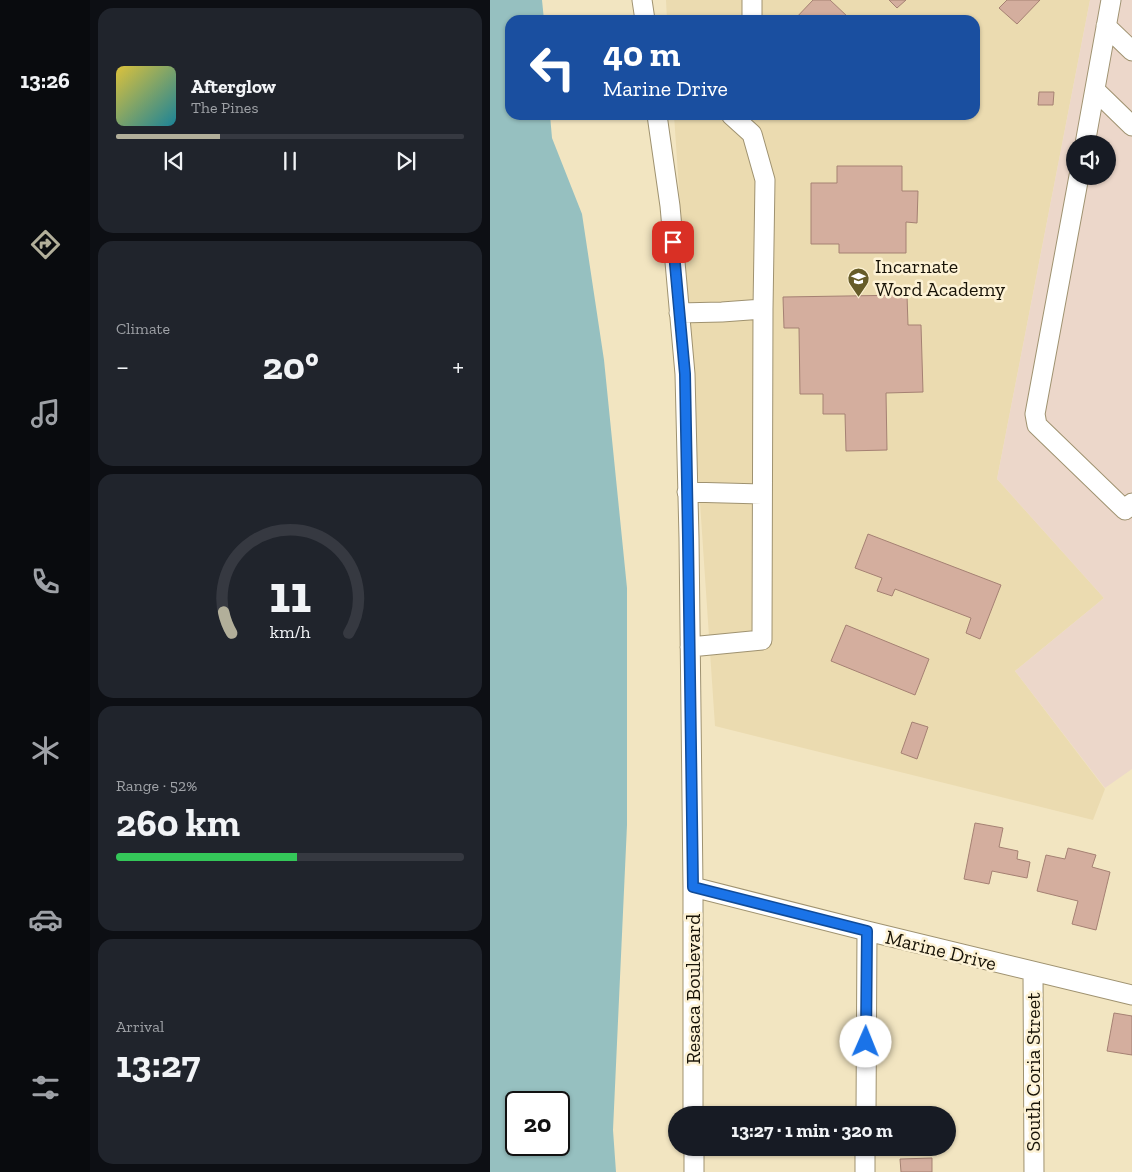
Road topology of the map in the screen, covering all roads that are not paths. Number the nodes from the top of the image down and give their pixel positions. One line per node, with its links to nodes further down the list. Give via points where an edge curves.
1 (642, 0): 4 (street)
2 (752, 0): 5 (street)
3 (1111, 0): 6 (street)
4 (644, 15)
5 (752, 15)
6 (1106, 26): 7 (street); 8 (street)
7 (1132, 51)
8 (1095, 90): 11 (street); 12 (street)
9 (659, 120): 15 (street, Resaca Boulevard)
10 (737, 120): 14 (street, via 752,134 765,180)
11 (1132, 126)
12 (1087, 135)
13 (1077, 185): 18 (street, via 1035,414 1037,425 1124,510)
14 (762, 309): 15 (street); 17 (street)
15 (679, 313): 16 (street, Resaca Boulevard, via 685,374)
16 (688, 492): 17 (street); 19 (street, Resaca Boulevard)
17 (762, 494): 19 (street, via 762,640)
18 (1132, 503)
19 (690, 647): 20 (street, Resaca Boulevard)
20 (693, 887): 21 (street, Marine Drive); 24 (street, Resaca Boulevard)
21 (867, 931): 22 (street, Marine Drive); 25 (street)
22 (1033, 972): 23 (street, Marine Drive); 30 (street, South Coria Street)
23 (1132, 995)
24 (694, 1106)
25 (866, 1106)
26 (694, 1156): 28 (street)
27 (865, 1156): 29 (street)
28 (694, 1172)
29 (865, 1172)
30 (1034, 1172)

